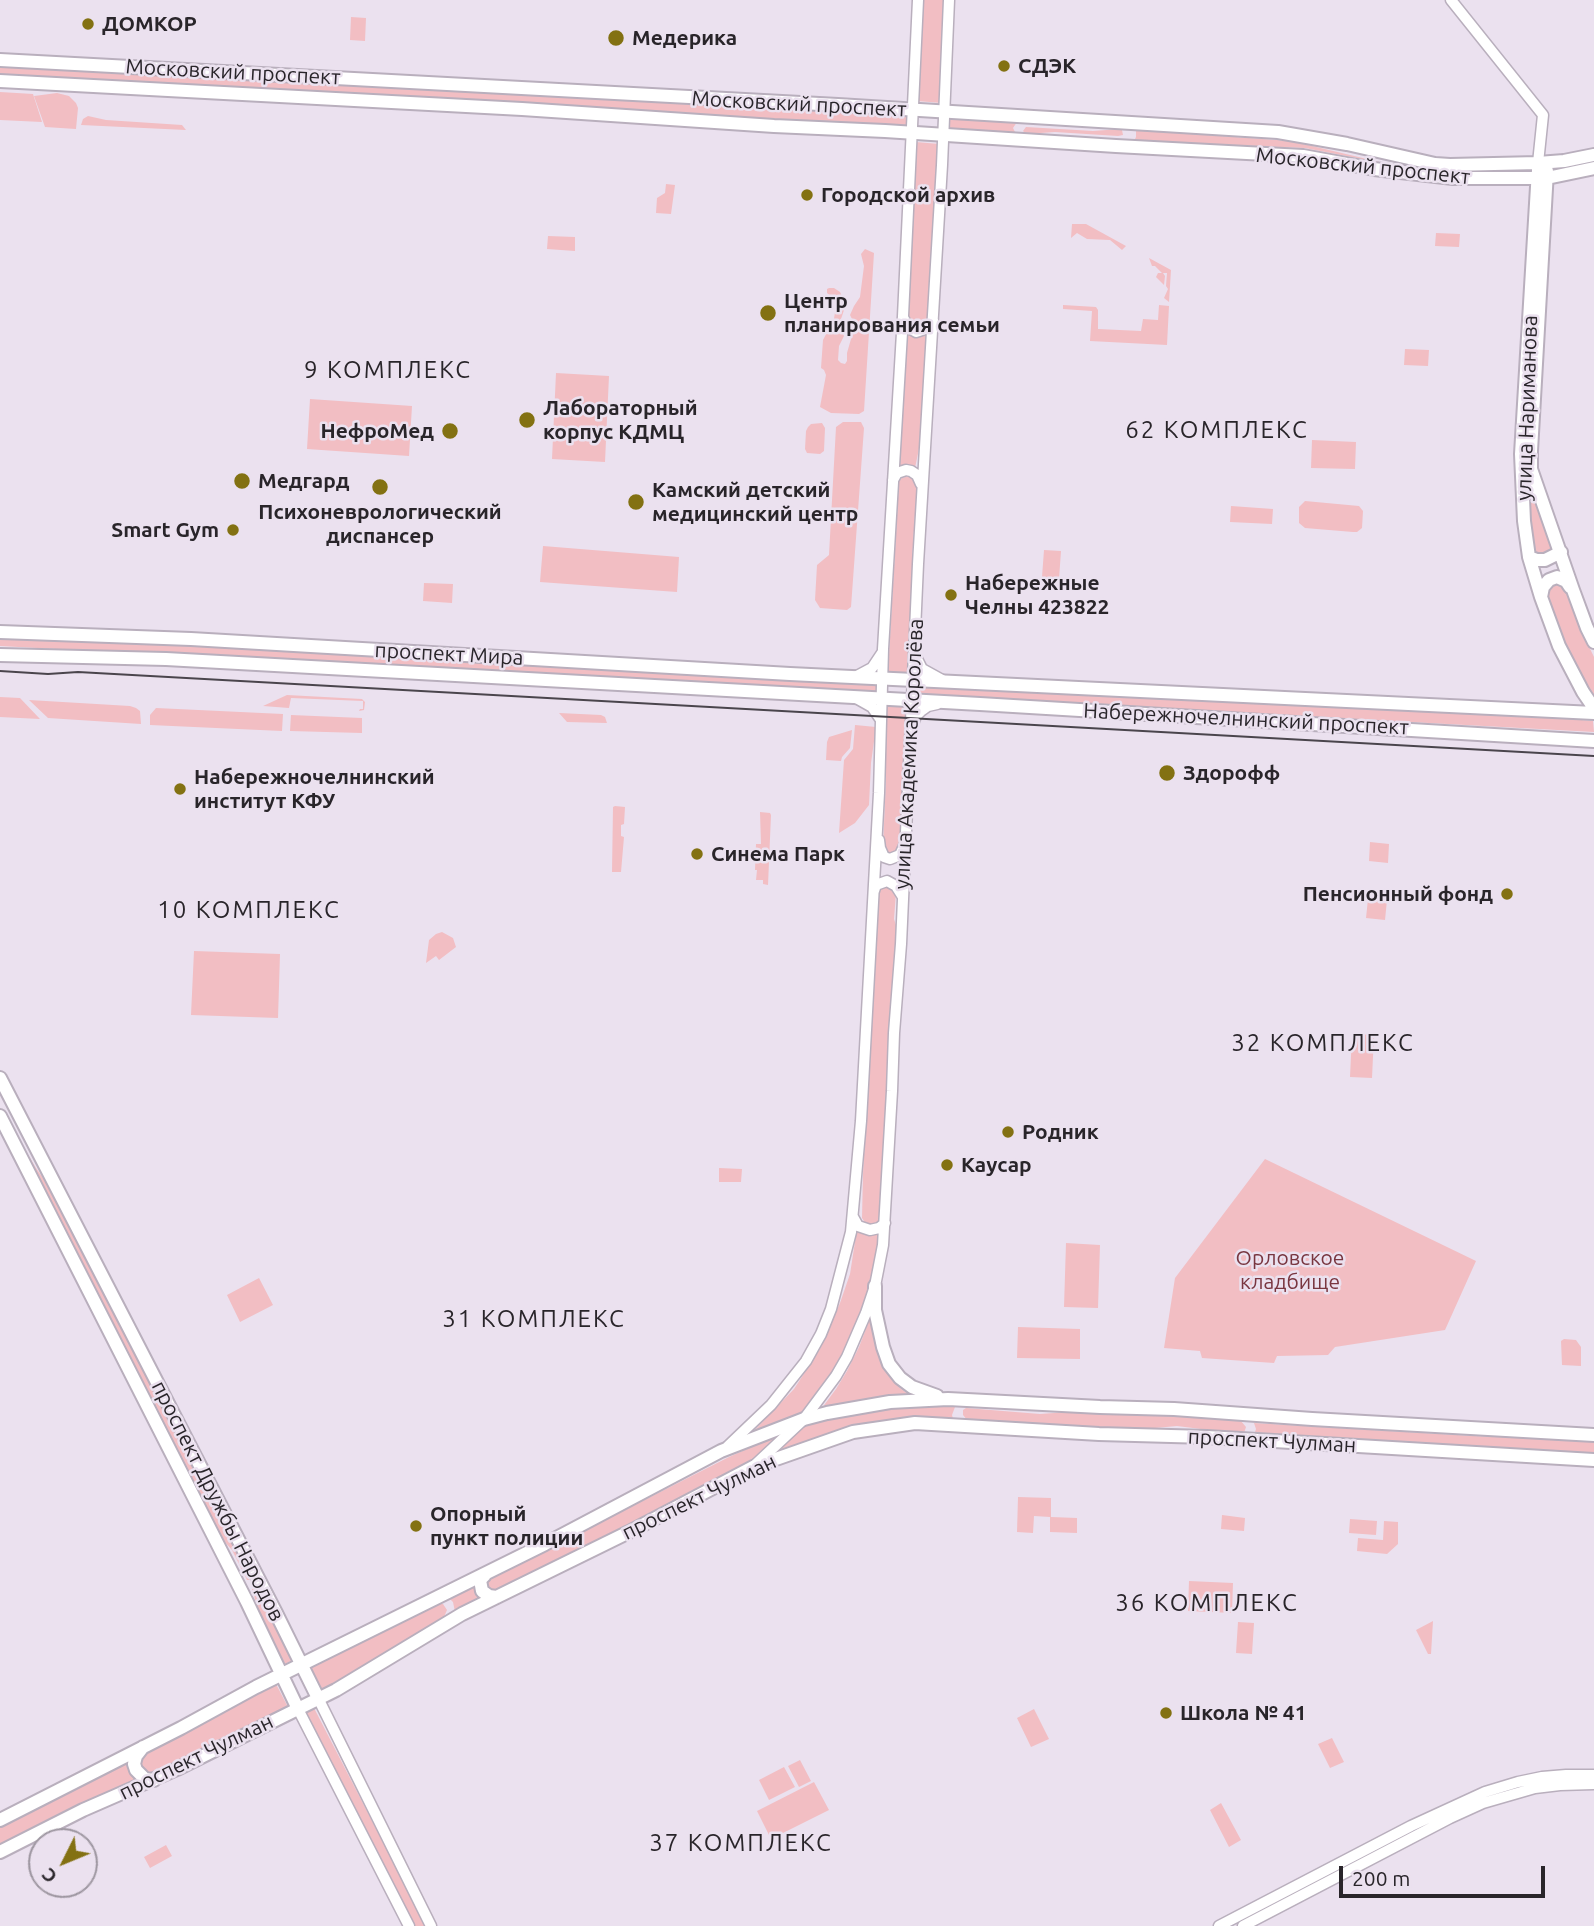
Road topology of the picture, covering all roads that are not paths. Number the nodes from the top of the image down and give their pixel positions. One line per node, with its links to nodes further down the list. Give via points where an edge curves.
1 (918, 0): 6 (street, улица Академика Королёва)
2 (949, 0): 7 (street, улица Академика Королёва)
3 (1451, 0): 15 (street, via 1543,114)
4 (0, 60): 6 (main road, Московский проспект)
5 (0, 81): 10 (main road, Московский проспект)
6 (913, 111): 7 (main road, Московский проспект); 10 (street, улица Академика Королёва)
7 (943, 112): 8 (main road, Московский проспект); 11 (street, улица Академика Королёва)
8 (1032, 118): 9 (main road, Московский проспект); 12 (main road, via 1017,129)
9 (1110, 122): 13 (main road, via 1127,127 1131,135); 15 (main road, Московский проспект, via 1278,132 1434,164)
10 (912, 133): 11 (main road, Московский проспект); 18 (street, улица Академика Королёва)
11 (943, 135): 12 (main road, Московский проспект); 19 (street, улица Академика Королёва)
12 (1031, 141): 13 (main road, Московский проспект)
13 (1116, 146): 17 (main road, Московский проспект, via 1303,156 1445,178)
14 (1594, 155): 15 (main road, Московский проспект)
15 (1542, 163): 17 (main road)
16 (1592, 173): 17 (main road, Московский проспект)
17 (1542, 178): 22 (main road, улица Нариманова, via 1531,469); 23 (main road, улица Нариманова, via 1521,454)
18 (903, 316): 19 (street, via 907,327 916,332 928,328); 20 (street, улица Академика Королёва)
19 (933, 320): 21 (street, улица Академика Королёва)
20 (893, 480): 21 (street, via 900,471 911,471); 28 (street, улица Академика Королёва)
21 (922, 488): 29 (street, улица Академика Королёва)
22 (1560, 552): 23 (main road, via 1545,561); 24 (main road, улица Нариманова)
23 (1529, 557): 25 (main road, улица Нариманова)
24 (1573, 590): 25 (main road, via 1557,577 1543,587); 27 (main road, улица Нариманова)
25 (1541, 597): 36 (main road, улица Нариманова)
26 (0, 632): 31 (main road, проспект Мира)
27 (1594, 642)
28 (883, 649): 31 (street, via 872,668); 32 (street, улица Академика Королёва)
29 (914, 651): 34 (street, улица Академика Королёва); 35 (street, via 922,669)
30 (0, 654): 37 (main road, проспект Мира, via 166,659)
31 (857, 676): 32 (main road, проспект Мира)
32 (883, 677): 33 (main road, проспект Мира); 38 (street, улица Академика Королёва)
33 (898, 678): 34 (main road, Набережночелнинский проспект)
34 (913, 679): 35 (main road, Набережночелнинский проспект); 40 (street, улица Академика Королёва)
35 (943, 681): 43 (main road, Набережночелнинский проспект)
36 (1580, 687): 42 (main road, улица Нариманова); 43 (main road, via 1580,699)
37 (856, 698): 38 (main road, проспект Мира); 44 (street, via 872,707)
38 (882, 699): 39 (main road, проспект Мира); 44 (street, улица Академика Королёва)
39 (897, 700): 40 (main road, Набережночелнинский проспект)
40 (912, 701): 41 (main road, Набережночелнинский проспект); 45 (street, улица Академика Королёва)
41 (942, 704): 45 (street, via 921,710); 46 (main road, Набережночелнинский проспект)
42 (1594, 711): 43 (main road, Набережночелнинский проспект)
43 (1570, 712)
44 (882, 721): 47 (street, улица Академика Королёва)
45 (911, 728): 48 (street, улица Академика Королёва)
46 (1594, 741)
47 (877, 826): 48 (street, via 884,856 900,855); 49 (street, улица Академика Королёва)
48 (905, 842): 50 (street, улица Академика Королёва)
49 (873, 892): 50 (street, via 876,885 887,881 897,886); 55 (street, улица Академика Королёва)
50 (903, 897): 56 (street, улица Академика Королёва)
51 (0, 1078): 54 (main road, проспект Дружбы Народов)
52 (0, 1116): 53 (main road, проспект Дружбы Народов)
53 (16, 1148): 54 (main road, via 17,1140 23,1139 37,1166); 70 (main road, проспект Дружбы Народов)
54 (59, 1192): 69 (main road, проспект Дружбы Народов)
55 (853, 1216): 56 (street, via 858,1226 870,1230); 65 (street, улица Академика Королёва, via 841,1275 821,1334 771,1405)
56 (885, 1223): 57 (street, улица Академика Королёва)
57 (875, 1286): 58 (main road, via 875,1310 889,1364 912,1387); 61 (street, улица Академика Королёва, via 848,1357)
58 (948, 1399): 59 (main road, проспект Чулман); 61 (main road, проспект Чулман, via 868,1405)
59 (965, 1400): 60 (main road, проспект Чулман); 62 (main road, via 958,1417)
60 (1243, 1415): 63 (main road, проспект Чулман); 64 (main road, via 1249,1421 1248,1432)
61 (804, 1419): 65 (main road, проспект Чулман); 67 (street, улица Академика Королёва)
62 (966, 1426): 64 (main road, проспект Чулман); 67 (main road, проспект Чулман, via 915,1423 853,1432)
63 (1594, 1435)
64 (1238, 1439): 66 (main road, проспект Чулман)
65 (726, 1449): 68 (main road, проспект Чулман)
66 (1594, 1460)
67 (753, 1467): 71 (main road, проспект Чулман)
68 (485, 1575): 71 (main road, via 480,1580 482,1591); 72 (main road, проспект Чулман)
69 (256, 1577): 70 (main road, via 248,1586); 74 (main road, проспект Дружбы Народов)
70 (237, 1581): 75 (main road, проспект Дружбы Народов)
71 (497, 1597): 73 (main road, проспект Чулман)
72 (436, 1598): 73 (main road, via 450,1607); 74 (main road, проспект Чулман)
73 (446, 1623): 76 (main road, проспект Чулман)
74 (301, 1666): 75 (main road, проспект Чулман); 76 (main road, проспект Дружбы Народов)
75 (282, 1675): 77 (main road, проспект Дружбы Народов); 78 (main road, проспект Чулман)
76 (317, 1699): 77 (main road, проспект Чулман); 85 (street, проспект Дружбы Народов)
77 (298, 1709): 80 (main road, проспект Чулман); 84 (street, проспект Дружбы Народов)
78 (143, 1747): 80 (main road, via 134,1764 145,1779); 82 (main road, проспект Чулман)
79 (1594, 1775): 86 (street, via 1542,1777 1485,1792)
80 (154, 1780): 83 (main road, проспект Чулман)
81 (1594, 1784): 87 (street, via 1535,1788 1483,1803)
82 (0, 1820)
83 (0, 1852)
84 (410, 1926)
85 (431, 1926)
86 (1219, 1926)
87 (1243, 1926)

